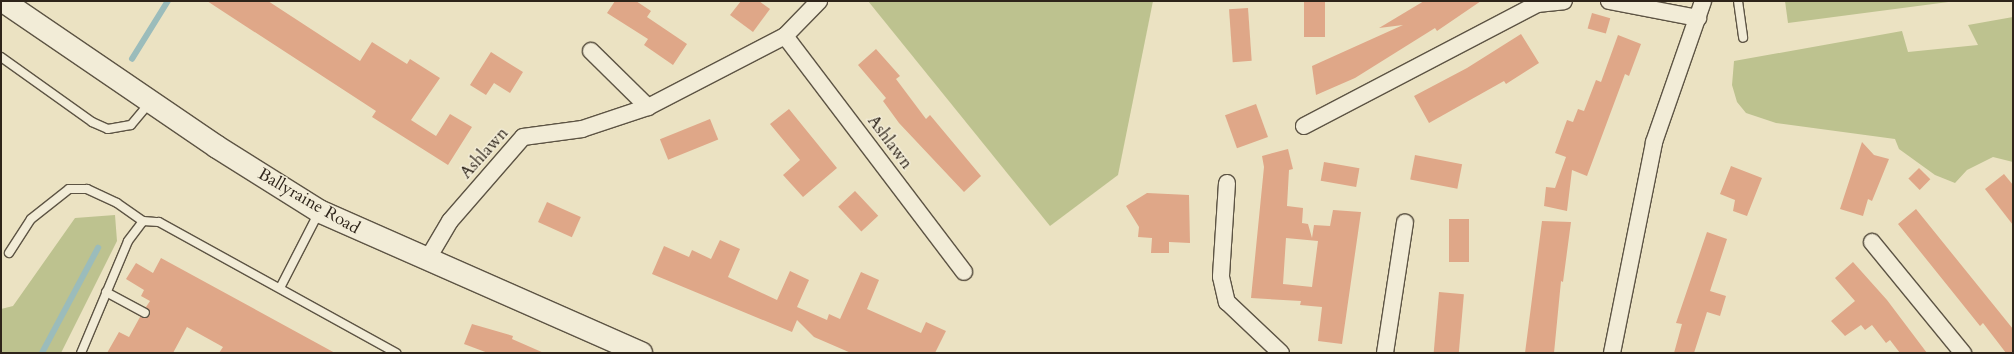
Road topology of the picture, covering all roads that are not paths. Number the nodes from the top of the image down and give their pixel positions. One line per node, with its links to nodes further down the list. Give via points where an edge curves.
1 (3, 1): 12 (main road, Ballyraine Road)
2 (819, 1): 8 (street, Ashlawn)
3 (1564, 1): 14 (street, via 1537,4)
4 (1608, 1): 7 (street)
5 (1703, 1): 7 (street)
6 (1738, 1): 9 (lane)
7 (1698, 18): 31 (street, via 1654,142)
8 (785, 36): 13 (street, Ashlawn); 22 (street, Ashlawn)
9 (1743, 38)
10 (591, 51): 13 (street)
11 (1, 57): 12 (lane, via 92,122 108,130 131,125)
12 (150, 101): 16 (main road, Ballyraine Road)
13 (648, 107): 21 (street, Ashlawn, via 582,129 523,137 450,222)
14 (1304, 126)
15 (1227, 183): 29 (street, via 1222,277 1227,302)
16 (319, 211): 21 (main road, Ballyraine Road); 23 (lane)
17 (143, 221): 20 (lane, via 117,203 87,189 69,189 31,219); 23 (lane, via 159,222); 24 (lane, via 128,242)
18 (1405, 223): 30 (street)
19 (1872, 242): 32 (street)
20 (9, 253)
21 (427, 260): 28 (main road, Ballyraine Road)
22 (964, 272)
23 (280, 288): 27 (lane)
24 (106, 292): 25 (lane); 26 (lane)
25 (145, 314)
26 (81, 353)
27 (396, 353)
28 (641, 353)
29 (1280, 353)
30 (1385, 353)
31 (1612, 353)
32 (1963, 353)

